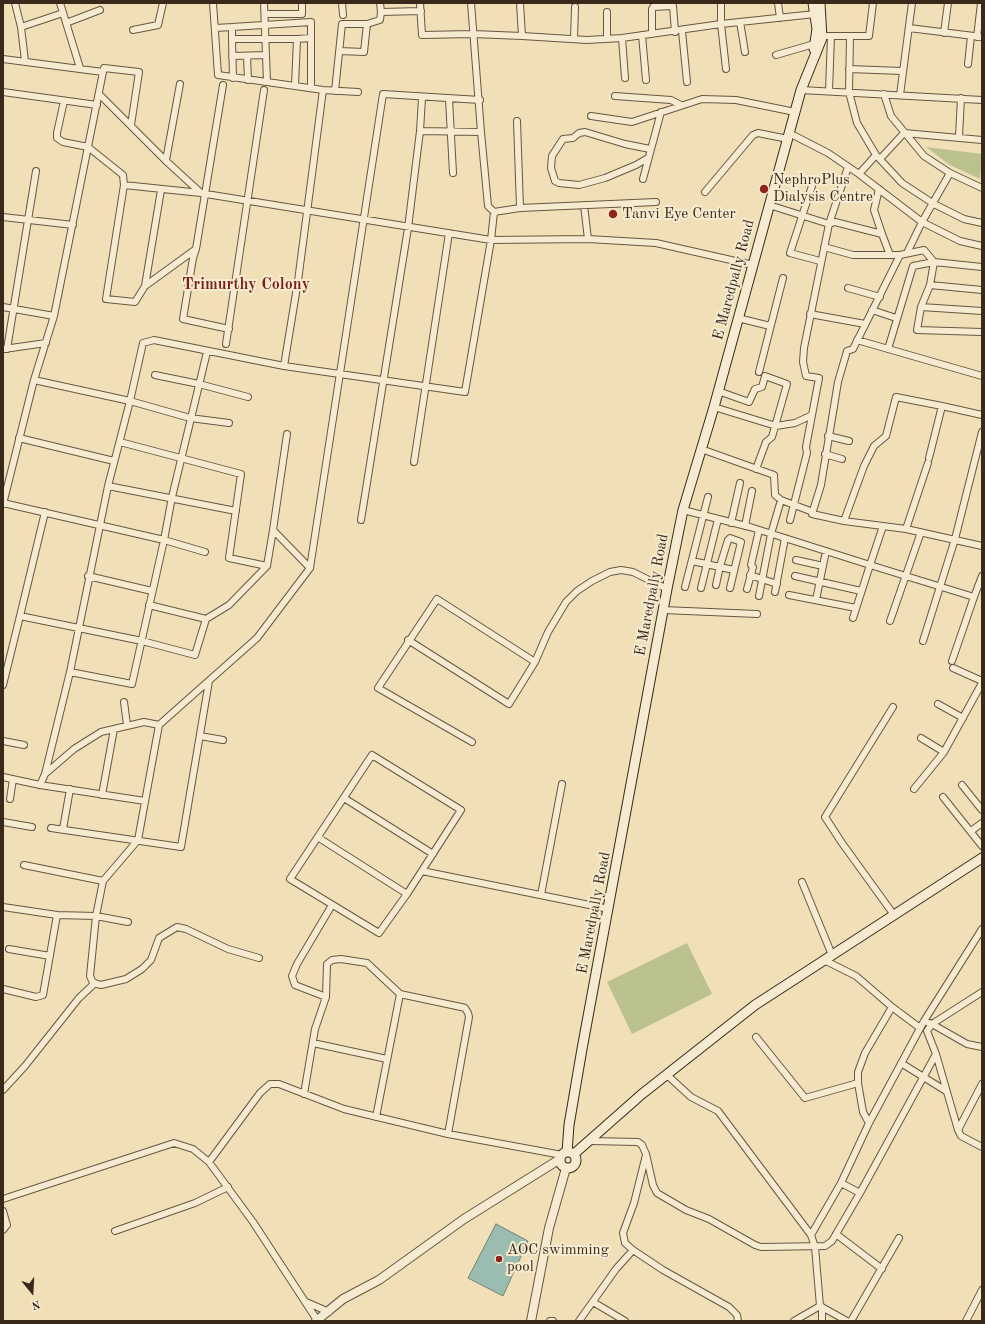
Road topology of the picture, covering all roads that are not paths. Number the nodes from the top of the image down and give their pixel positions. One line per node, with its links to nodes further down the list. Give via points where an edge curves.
1 (15, 3): 35 (street)
2 (60, 3): 25 (street)
3 (163, 3): 39 (street, via 158,25)
4 (213, 3): 37 (street)
5 (264, 3): 26 (street)
6 (302, 3): 26 (street, via 302,14)
7 (342, 3): 29 (street)
8 (380, 3): 23 (street)
9 (420, 3): 22 (street)
10 (471, 3): 42 (street)
11 (520, 3): 44 (street)
12 (721, 3): 34 (street)
13 (778, 3): 27 (street)
14 (813, 3): 28 (main road, E Maredpally Road)
15 (820, 3): 46 (main road, E Maredpally Road)
16 (873, 3): 47 (street, via 869,36)
17 (912, 3): 38 (street)
18 (948, 3): 41 (street)
19 (981, 3): 48 (street)
20 (575, 7): 53 (street)
21 (100, 10): 31 (street)
22 (421, 11): 23 (street); 42 (street, via 422,35)
23 (381, 12): 33 (street, via 380,20)
24 (607, 12): 54 (street)
25 (63, 13): 31 (street); 35 (street)
26 (265, 14): 32 (street)
27 (783, 14): 28 (street); 30 (street)
28 (815, 14): 56 (main road, E Maredpally Road, via 817,30)
29 (343, 15)
30 (740, 22): 34 (street); 58 (street)
31 (66, 23): 67 (street)
32 (266, 24): 36 (street); 49 (street, via 311,22); 55 (street)
33 (367, 24): 57 (street, via 342,24); 57 (street, via 364,52)
34 (721, 24): 40 (street); 68 (street)
35 (21, 26): 65 (street)
36 (232, 27): 37 (street); 51 (street)
37 (215, 28): 72 (street, via 218,75)
38 (909, 28): 41 (street); 70 (street)
39 (133, 30)
40 (678, 31): 43 (street); 43 (street, via 673,6 653,7); 77 (street)
41 (944, 33): 48 (street)
42 (473, 34): 44 (street); 97 (street)
43 (652, 34): 45 (street)
44 (522, 36): 53 (street)
45 (642, 36): 50 (street); 75 (street)
46 (827, 36): 47 (street); 59 (main road, E Maredpally Road); 86 (street)
47 (850, 36): 69 (street)
48 (977, 37): 66 (street)
49 (311, 38): 52 (street); 81 (street)
50 (622, 38): 54 (street); 73 (street)
51 (232, 39): 55 (street); 62 (street)
52 (297, 39): 55 (street); 80 (street)
53 (574, 39): 54 (street)
54 (607, 39)
55 (266, 40): 60 (street)
56 (814, 44): 59 (main road, E Maredpally Road); 61 (street)
57 (340, 51): 85 (street)
58 (745, 52)
59 (814, 54): 84 (main road, E Maredpally Road)
60 (266, 55): 63 (street); 76 (street)
61 (776, 55)
62 (232, 56): 63 (street); 72 (street)
63 (247, 56): 74 (street)
64 (3, 58): 65 (street)
65 (25, 61): 67 (street)
66 (968, 64)
67 (80, 68): 71 (street)
68 (726, 69)
69 (849, 69): 70 (street); 89 (street)
70 (902, 71): 92 (street)
71 (103, 72): 90 (street); 106 (street, via 104,68 139,72)
72 (233, 78): 74 (street)
73 (625, 78)
74 (248, 80): 76 (street)
75 (646, 80)
76 (267, 82): 80 (street)
77 (687, 82)
78 (180, 84): 118 (street)
79 (223, 85): 131 (street)
80 (296, 86): 81 (street)
81 (311, 88): 83 (street)
82 (264, 90): 132 (street)
83 (324, 90): 85 (street); 138 (street)
84 (801, 90): 86 (street); 103 (main road, E Maredpally Road)
85 (336, 91): 88 (street)
86 (829, 91): 89 (street)
87 (3, 92): 99 (street)
88 (358, 92)
89 (849, 92): 91 (street); 116 (street, via 857,123)
90 (99, 94): 100 (street); 106 (street)
91 (884, 94): 92 (street); 110 (street, via 891,116)
92 (900, 95): 95 (street)
93 (615, 96): 101 (street, via 672,100)
94 (422, 98): 96 (street); 107 (street); 143 (street, via 383,94)
95 (961, 98): 98 (street); 112 (street)
96 (450, 99): 97 (street); 108 (street)
97 (480, 100): 109 (street)
98 (982, 100)
99 (64, 101): 100 (street); 114 (street, via 57,138 63,142)
100 (97, 105): 114 (street)
101 (681, 105): 102 (street); 103 (street, via 702,99 736,100)
102 (661, 112): 104 (street, via 627,123); 115 (street)
103 (795, 112): 111 (main road, E Maredpally Road)
104 (591, 116)
105 (518, 121): 137 (street)
106 (131, 126): 118 (street)
107 (420, 131): 108 (street); 148 (street)
108 (450, 132): 109 (street); 121 (street)
109 (481, 132): 139 (street, via 488,206)
110 (904, 134): 112 (street); 116 (street); 122 (street, via 924,156)
111 (788, 136): 119 (street, via 828,153); 130 (street, via 758,133 753,135); 136 (main road, E Maredpally Road)
112 (959, 136): 113 (street)
113 (982, 140)
114 (88, 147): 125 (street, via 123,175); 147 (street)
115 (650, 149): 117 (street); 117 (street, via 585,132 579,133 573,138 563,139 552,156 551,168 555,181 579,185 605,178)
116 (878, 157): 123 (street); 134 (street, via 902,183)
117 (648, 158): 124 (street)
118 (166, 160): 131 (street)
119 (848, 167): 123 (street); 145 (street)
120 (36, 172): 142 (street)
121 (453, 173)
122 (950, 173): 127 (street); 134 (street)
123 (859, 174): 128 (street)
124 (643, 179)
125 (124, 184): 129 (street); 165 (street, via 106,299 135,302)
126 (812, 186): 140 (street)
127 (982, 188)
128 (879, 189): 144 (street); 150 (street, via 874,210)
129 (161, 190): 131 (street); 165 (street)
130 (705, 192)
131 (203, 194): 132 (street); 155 (street)
132 (248, 201): 138 (street); 180 (street, via 236,268)
133 (656, 202): 135 (street)
134 (934, 204): 144 (street); 146 (street, via 964,220)
135 (584, 205): 137 (street); 151 (street)
136 (769, 206): 140 (street); 161 (main road, E Maredpally Road)
137 (520, 208): 139 (street)
138 (307, 211): 143 (street); 188 (street)
139 (494, 212): 152 (street)
140 (803, 216): 145 (street); 159 (street, via 790,253)
141 (3, 217): 142 (street)
142 (29, 220): 147 (street); 171 (street)
143 (364, 220): 148 (street); 190 (street)
144 (922, 222): 153 (street, via 960,241); 156 (street)
145 (829, 224): 150 (street, via 835,222); 154 (street)
146 (982, 224)
147 (72, 225): 175 (street)
148 (408, 228): 149 (street); 194 (street)
149 (449, 233): 152 (street); 196 (street)
150 (882, 234): 157 (street)
151 (588, 239): 152 (street); 161 (street, via 656,243)
152 (491, 240): 196 (street, via 465,392)
153 (982, 246)
154 (824, 247): 157 (street, via 853,255); 159 (street)
155 (196, 249): 165 (street); 180 (street, via 192,258 182,319)
156 (907, 253): 158 (street); 160 (street, via 924,250)
157 (890, 255): 158 (street)
158 (900, 255): 168 (street)
159 (820, 261): 174 (street)
160 (934, 262): 162 (street); 164 (street); 177 (street, via 913,266)
161 (753, 265): 176 (main road, E Maredpally Road)
162 (982, 267)
163 (784, 278): 179 (street)
164 (930, 285): 167 (street); 170 (street)
165 (145, 286)
166 (848, 288): 168 (street)
167 (982, 290)
168 (880, 297): 172 (street)
169 (3, 307): 171 (street)
170 (921, 307): 173 (street); 181 (street, via 917,330)
171 (13, 308): 175 (street); 185 (street)
172 (872, 310): 177 (street); 178 (street)
173 (982, 310)
174 (810, 314): 178 (street); 202 (street, via 803,362 806,376 819,378)
175 (54, 316): 183 (street)
176 (738, 318): 179 (street); 197 (main road, E Maredpally Road)
177 (896, 318): 186 (street)
178 (865, 324): 182 (street)
179 (770, 326): 189 (street)
180 (229, 329): 184 (street)
181 (982, 332)
182 (857, 340): 186 (street); 209 (street, via 853,349 847,351 838,382)
183 (46, 343): 185 (street); 193 (street)
184 (226, 344)
185 (5, 349)
186 (888, 350): 192 (street)
187 (207, 352): 188 (street); 195 (street); 199 (street, via 154,340 143,343)
188 (284, 366): 190 (street)
189 (759, 372)
190 (341, 374): 194 (street); 259 (street)
191 (155, 375): 195 (street)
192 (982, 376)
193 (34, 380): 199 (street); 210 (street)
194 (383, 380): 196 (street); 234 (street)
195 (199, 384): 198 (street); 204 (street)
196 (426, 387): 218 (street)
197 (718, 391): 201 (main road, E Maredpally Road); 206 (street, via 749,402 755,389 762,387 765,376 787,384)
198 (248, 397)
199 (130, 401): 204 (street); 212 (street)
200 (942, 406): 203 (street); 236 (street, via 896,397 886,436 874,446); 241 (street)
201 (714, 407): 206 (street); 213 (main road, E Maredpally Road)
202 (812, 415): 206 (street, via 795,423); 227 (street, via 807,453)
203 (982, 415)
204 (190, 418): 205 (street); 215 (street)
205 (229, 424)
206 (776, 426): 219 (street, via 772,437 766,442)
207 (982, 432): 247 (street)
208 (287, 434): 242 (street)
209 (828, 436): 211 (street); 214 (street)
210 (19, 438): 217 (street); 226 (street)
211 (849, 441)
212 (120, 442): 215 (street); 217 (street)
213 (701, 449): 219 (street); 228 (main road, E Maredpally Road)
214 (825, 454): 216 (street); 231 (street, via 821,485)
215 (182, 458): 224 (street); 229 (street, via 241,474)
216 (842, 459)
217 (114, 461): 221 (street)
218 (414, 462)
219 (756, 469): 225 (street, via 774,475 776,495)
220 (740, 483): 237 (street)
221 (108, 486): 224 (street); 238 (street)
222 (752, 491): 239 (street)
223 (708, 497): 232 (street)
224 (172, 498): 229 (street); 248 (street)
225 (781, 500): 227 (street); 245 (street)
226 (3, 504): 230 (street)
227 (794, 505): 231 (street); 235 (street)
228 (683, 510): 232 (street); 274 (main road, E Maredpally Road)
229 (236, 511): 256 (street, via 229,558)
230 (45, 512): 238 (street); 287 (street)
231 (813, 512): 236 (street, via 812,514)
232 (704, 515): 233 (street); 252 (street)
233 (718, 519): 237 (street); 254 (street)
234 (361, 520)
235 (790, 520)
236 (844, 521): 240 (street)
237 (731, 523): 239 (street)
238 (99, 524): 248 (street); 262 (street)
239 (745, 526): 243 (street)
240 (883, 526): 241 (street); 255 (street)
241 (906, 529): 244 (street)
242 (273, 530): 256 (street); 259 (street)
243 (759, 530): 245 (street); 261 (street)
244 (921, 532): 247 (street); 265 (street)
245 (771, 534): 246 (street); 266 (street)
246 (785, 538): 250 (street); 268 (street)
247 (955, 539): 249 (street); 273 (street)
248 (164, 540): 251 (street); 276 (street)
249 (982, 546)
250 (826, 551): 255 (street); 258 (street)
251 (205, 552)
252 (692, 560): 254 (street); 270 (street)
253 (796, 560): 258 (street)
254 (707, 563): 257 (street); 271 (street)
255 (870, 565): 265 (street); 277 (street)
256 (267, 566): 289 (street, via 229,605)
257 (720, 566): 260 (street); 260 (street, via 729,538 740,540); 269 (street)
258 (823, 566): 267 (street)
259 (310, 568): 299 (street, via 257,638)
260 (734, 570): 272 (street)
261 (750, 575): 266 (street); 275 (street)
262 (88, 576): 276 (street); 291 (street)
263 (795, 576): 267 (street)
264 (982, 576): 281 (street)
265 (904, 577): 273 (street); 290 (street)
266 (762, 578): 268 (street); 280 (street)
267 (820, 582): 277 (street); 282 (street)
268 (777, 584): 278 (street)
269 (716, 585)
270 (684, 587)
271 (701, 588)
272 (730, 588)
273 (939, 588): 281 (street); 294 (street)
274 (666, 589): 285 (main road, E Maredpally Road); 296 (street, via 633,572 621,570 610,572 592,581 577,590 566,602 548,632)
275 (747, 589)
276 (152, 591): 283 (street)
277 (861, 591): 284 (street)
278 (775, 592)
279 (789, 595): 282 (street)
280 (758, 596)
281 (974, 597): 295 (street)
282 (816, 600): 284 (street)
283 (149, 605): 289 (street); 293 (street)
284 (856, 608): 288 (street)
285 (663, 610): 286 (street); 349 (main road, E Maredpally Road)
286 (757, 614)
287 (20, 616): 291 (street); 301 (street)
288 (853, 618)
289 (206, 619): 293 (street, via 195,655)
290 (890, 621)
291 (78, 629): 293 (street); 298 (street)
292 (408, 640): 296 (street, via 437,599); 296 (street, via 510,704); 313 (street, via 378,688)
293 (142, 641): 298 (street, via 132,684)
294 (923, 641)
295 (952, 661)
296 (535, 662)
297 (953, 668): 300 (street)
298 (70, 672): 316 (street)
299 (209, 680): 307 (street); 309 (street)
300 (982, 682): 305 (street)
301 (3, 684)
302 (124, 702): 306 (street)
303 (938, 704): 305 (street)
304 (894, 708): 351 (street, via 826,816 842,843)
305 (963, 718): 315 (street)
306 (127, 725): 307 (street, via 144,722); 308 (street)
307 (159, 725): 328 (street)
308 (114, 729): 316 (street, via 101,732 74,749); 324 (street)
309 (200, 736): 311 (street); 337 (street, via 181,847)
310 (921, 738): 315 (street)
311 (223, 740)
312 (3, 741): 314 (street)
313 (472, 742)
314 (24, 745)
315 (944, 752): 322 (street)
316 (45, 774): 320 (street)
317 (3, 776): 318 (street)
318 (13, 779): 320 (street); 327 (street)
319 (562, 784): 346 (street)
320 (40, 785): 323 (street)
321 (962, 785): 329 (street)
322 (914, 789)
323 (70, 790): 324 (street); 334 (street)
324 (102, 795): 328 (street)
325 (942, 797): 335 (street)
326 (344, 798): 336 (street); 339 (street); 339 (street, via 372,755 461,810)
327 (10, 799)
328 (144, 801): 337 (street)
329 (982, 810)
330 (3, 822): 332 (street)
331 (982, 823): 335 (street)
332 (32, 827)
333 (51, 828): 334 (street)
334 (63, 829): 337 (street)
335 (972, 831): 338 (street)
336 (319, 838): 345 (street); 347 (street, via 290,879)
337 (138, 840): 343 (street)
338 (982, 846)
339 (433, 854): 342 (street)
340 (980, 859): 351 (main road)
341 (24, 865): 343 (street)
342 (422, 871): 345 (street); 346 (street)
343 (103, 881): 352 (street)
344 (802, 882): 356 (street)
345 (407, 894): 347 (street, via 379,932)
346 (541, 895): 349 (street)
347 (332, 905): 364 (street, via 293,974 295,985)
348 (3, 907): 350 (street)
349 (609, 909): 389 (main road, E Maredpally Road, via 582,1049)
350 (57, 915): 352 (street); 357 (street)
351 (894, 915): 356 (main road)
352 (96, 916): 353 (street); 360 (street, via 90,976)
353 (128, 922)
354 (982, 930): 366 (street)
355 (9, 949): 357 (street)
356 (832, 955): 359 (main road)
357 (50, 956): 361 (street, via 45,992 41,996)
358 (259, 958): 360 (street, via 228,949 186,929 176,927 159,938 151,960 142,969 115,983)
359 (824, 960): 365 (street, via 856,976); 375 (main road, via 755,1006)
360 (95, 983): 379 (street, via 79,998)
361 (3, 989)
362 (982, 992): 367 (street)
363 (400, 994): 364 (street, via 367,963 341,959 332,960 327,964); 373 (street); 385 (street, via 465,1008 468,1013)
364 (326, 997): 370 (street)
365 (892, 1007): 368 (street); 377 (street, via 865,1053 858,1072)
366 (924, 1021): 367 (street); 368 (street)
367 (932, 1024): 371 (street, via 968,1044); 372 (street, via 927,1031)
368 (920, 1028): 374 (street)
369 (756, 1037): 377 (street, via 805,1098)
370 (312, 1043): 373 (street); 381 (street)
371 (982, 1047)
372 (936, 1054): 376 (street); 380 (street)
373 (387, 1059): 382 (street)
374 (901, 1062): 376 (street); 383 (street)
375 (667, 1075): 386 (main road); 400 (street, via 691,1097 718,1111)
376 (922, 1076): 380 (street); 394 (street)
377 (858, 1083): 383 (street, via 863,1112)
378 (982, 1084): 384 (street)
379 (3, 1090)
380 (946, 1091): 384 (street)
381 (304, 1094): 382 (street, via 344,1109); 390 (street, via 274,1083 264,1088)
382 (376, 1117): 385 (street)
383 (869, 1123): 392 (street)
384 (958, 1130): 387 (street, via 962,1136)
385 (448, 1134): 389 (street)
386 (589, 1141): 388 (street, via 638,1142); 389 (main road)
387 (982, 1147)
388 (646, 1154): 402 (street, via 655,1189 661,1197 761,1247); 403 (street, via 634,1203 623,1233 625,1243)
389 (566, 1155): 391 (main road, via 561,1165); 391 (main road, via 576,1164); 409 (street, via 464,1219 379,1280 343,1299)
390 (209, 1162): 393 (street); 395 (street, via 193,1148 174,1143)
391 (566, 1168): 411 (street, via 549,1228)
392 (841, 1183): 394 (street); 400 (street)
393 (228, 1187): 398 (street, via 195,1203); 406 (street, via 254,1222)
394 (860, 1192): 399 (street)
395 (3, 1199)
396 (3, 1211): 397 (street, via 7,1225)
397 (3, 1230)
398 (115, 1231)
399 (836, 1234): 402 (street, via 828,1244); 404 (street)
400 (811, 1235): 402 (street)
401 (899, 1238): 404 (street)
402 (815, 1247): 408 (street)
403 (633, 1250): 407 (street); 416 (street, via 729,1307 737,1315)
404 (882, 1269): 420 (street)
405 (982, 1290): 421 (street)
406 (304, 1301): 409 (street); 410 (street)
407 (593, 1302): 414 (street); 415 (street)
408 (821, 1307): 417 (street); 418 (street); 419 (street)
409 (328, 1312): 410 (street)
410 (316, 1321)
411 (531, 1321)
412 (550, 1321): 413 (street)
413 (553, 1321)
414 (579, 1321)
415 (625, 1321)
416 (738, 1321)
417 (794, 1321)
418 (822, 1321)
419 (847, 1321)
420 (851, 1321)
421 (966, 1321)

